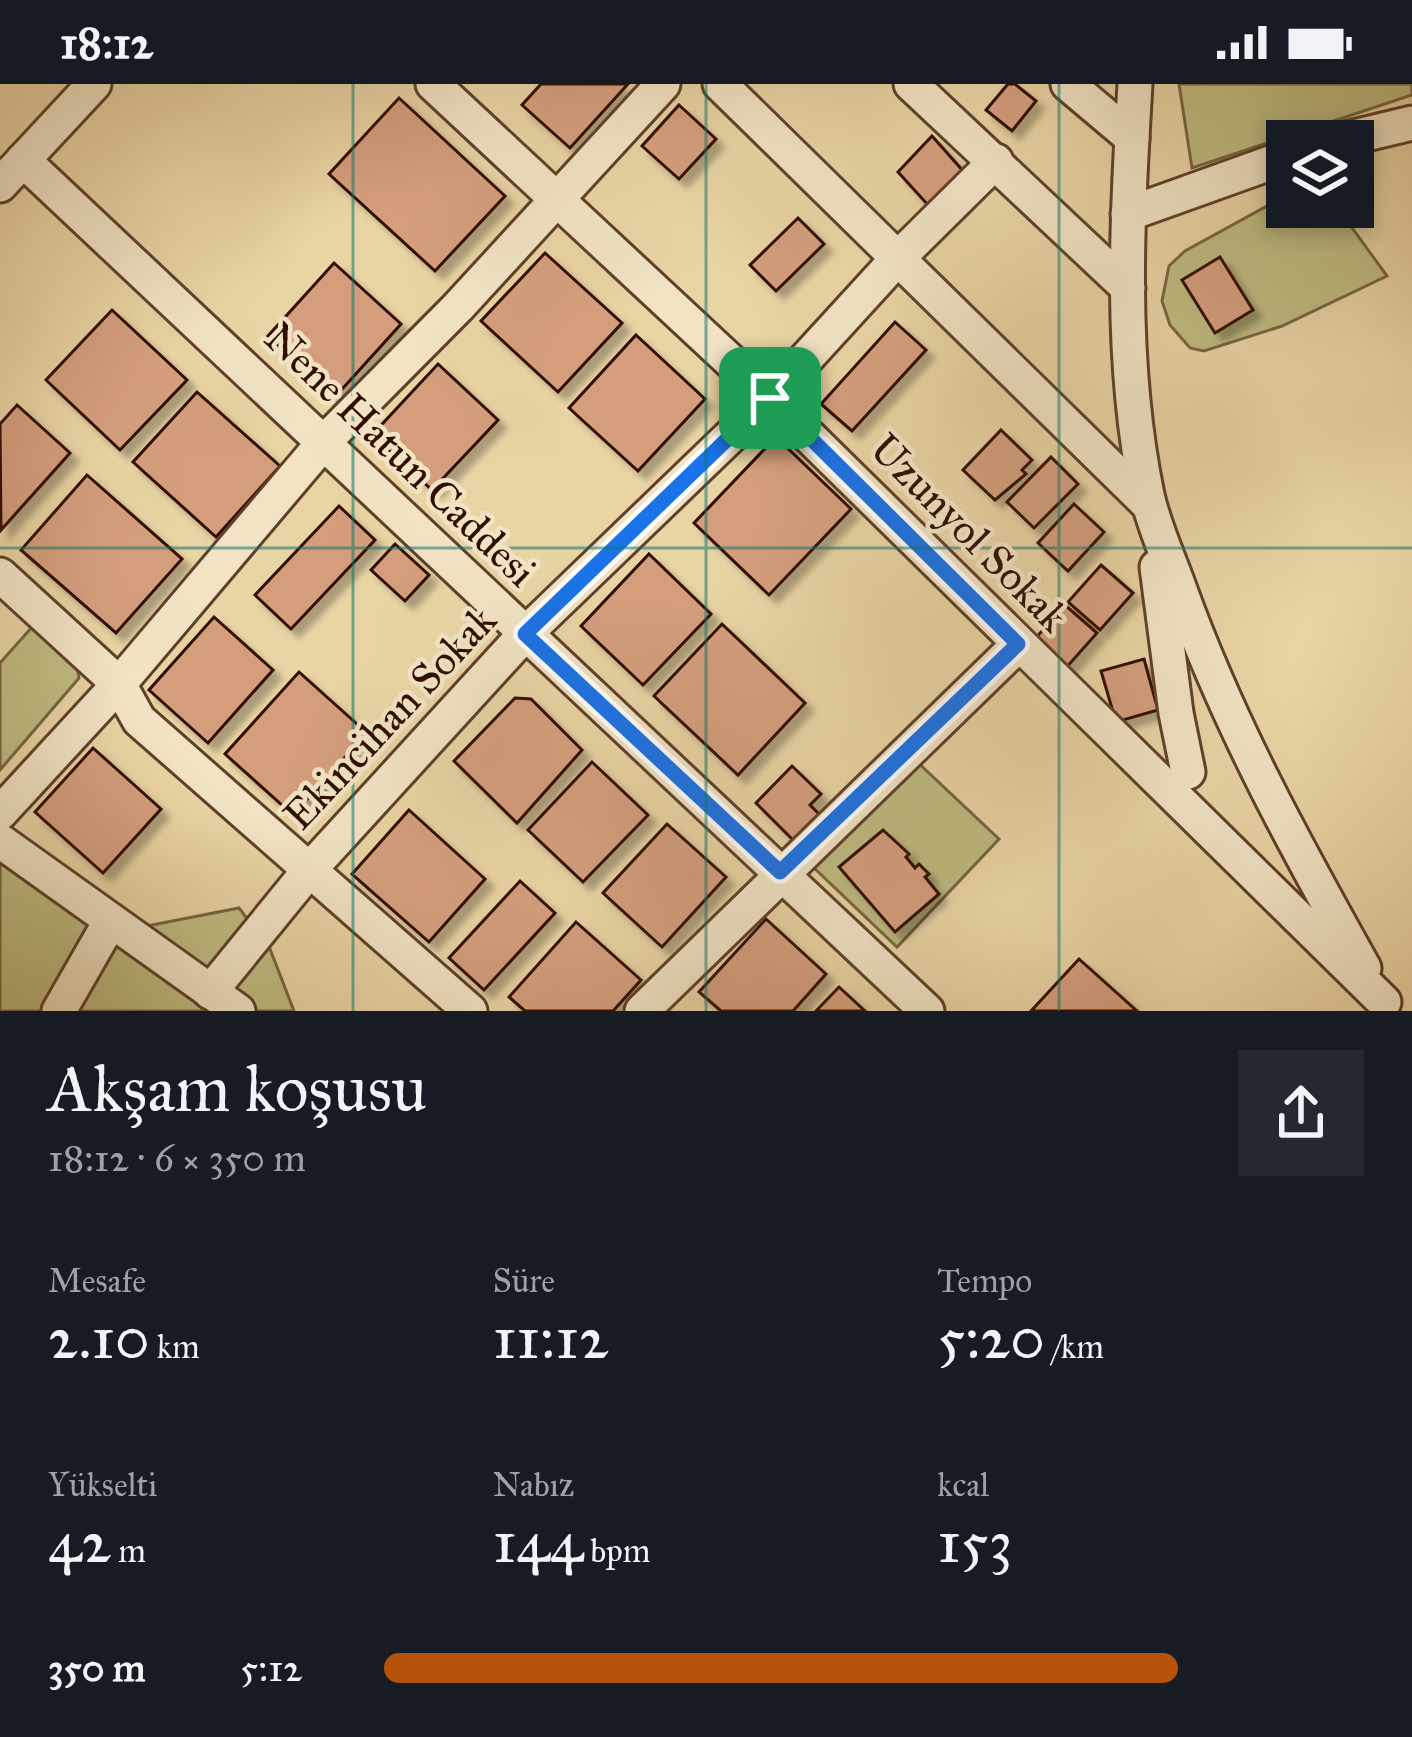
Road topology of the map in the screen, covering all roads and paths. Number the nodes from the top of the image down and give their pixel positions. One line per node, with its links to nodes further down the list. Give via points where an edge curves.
1 (94, 84): 13 (street)
2 (433, 84): 14 (street, Uzunyol Sokak)
3 (663, 84): 14 (street)
4 (720, 84): 16 (street)
5 (911, 84): 11 (street)
6 (1068, 84): 10 (street)
7 (1135, 84): 10 (street)
8 (1412, 123): 9 (street)
9 (1374, 132)
10 (1132, 138): 15 (street)
11 (996, 161): 16 (street, Ekincihan Sokak); 17 (street)
12 (1266, 165): 15 (street)
13 (12, 172): 19 (street, Nene Hatun Caddesi)
14 (559, 199): 18 (street, Uzunyol Sokak); 19 (street)
15 (1128, 214): 17 (street)
16 (898, 258): 18 (street, Ekincihan Sokak); 20 (street)
17 (1128, 288): 20 (street, via 1129,380)
18 (770, 398): 22 (street, Ekincihan Sokak); 23 (street, Uzunyol Sokak)
19 (325, 442): 22 (street, Nene Hatun Caddesi); 24 (street)
20 (1148, 499): 25 (street); 32 (street, via 1258,776)
21 (0, 575): 24 (street)
22 (525, 634): 28 (street, Ekincihan Sokak); 29 (street, Nene Hatun Caddesi)
23 (1018, 644): 29 (street); 32 (street, Uzunyol Sokak)
24 (118, 684): 26 (street); 28 (street, via 139,720)
25 (1188, 772)
26 (0, 813)
27 (0, 841): 30 (street)
28 (311, 868): 31 (street, Ekincihan Sokak); 34 (street)
29 (780, 872): 35 (street); 36 (street, Nene Hatun Caddesi)
30 (110, 922): 31 (street); 33 (street)
31 (224, 1001)
32 (1388, 1007)
33 (59, 1011)
34 (470, 1011)
35 (643, 1011)
36 (927, 1011)

